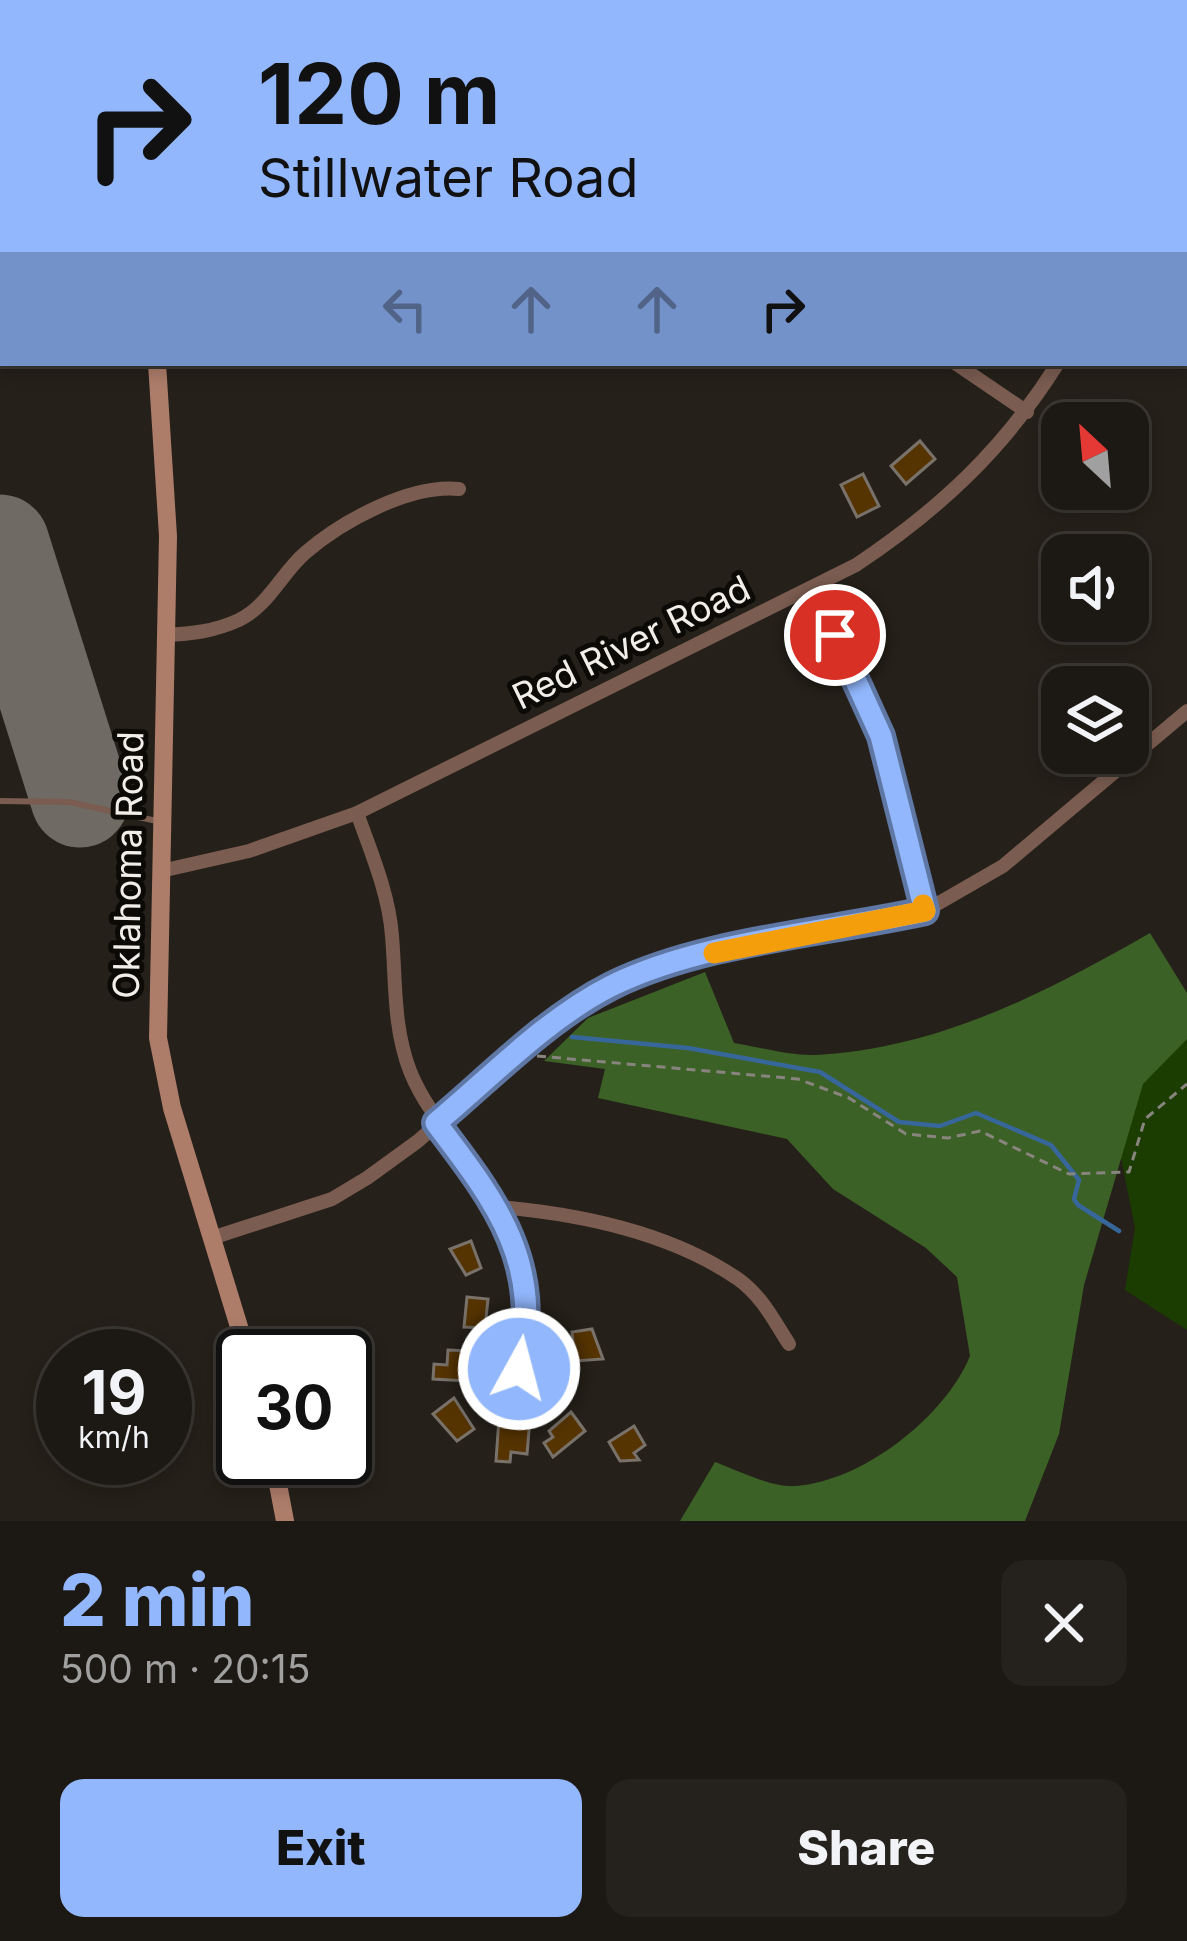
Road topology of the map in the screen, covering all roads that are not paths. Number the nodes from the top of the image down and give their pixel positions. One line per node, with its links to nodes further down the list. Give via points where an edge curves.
1 (157, 366): 7 (street, Oklahoma Road)
2 (959, 366): 4 (street)
3 (1056, 366): 4 (street, Red River Road)
4 (1027, 412): 6 (street, Red River Road, via 915,526)
5 (459, 489): 7 (street, via 401,499 324,539 242,618)
6 (807, 590): 10 (street, Red River Road); 13 (street, via 881,736)
7 (165, 635): 11 (street, Oklahoma Road)
8 (1187, 711): 13 (street, via 1003,866)
9 (0, 801): 11 (lane, via 69,802)
10 (358, 812): 12 (street, Red River Road, via 249,851); 14 (street, via 392,934 405,1053)
11 (160, 821): 12 (street, Oklahoma Road)
12 (161, 871): 16 (street, Oklahoma Road, via 158,1038)
13 (925, 911): 14 (street, via 661,967 611,986)
14 (436, 1123): 15 (street); 16 (street, via 332,1199)
15 (500, 1207): 18 (street, via 560,1212 686,1252 763,1302); 19 (street, via 526,1306)
16 (215, 1237): 17 (street, Oklahoma Road)
17 (241, 1329)
18 (789, 1344)
19 (519, 1369)
20 (278, 1485): 21 (street)
21 (285, 1521)

